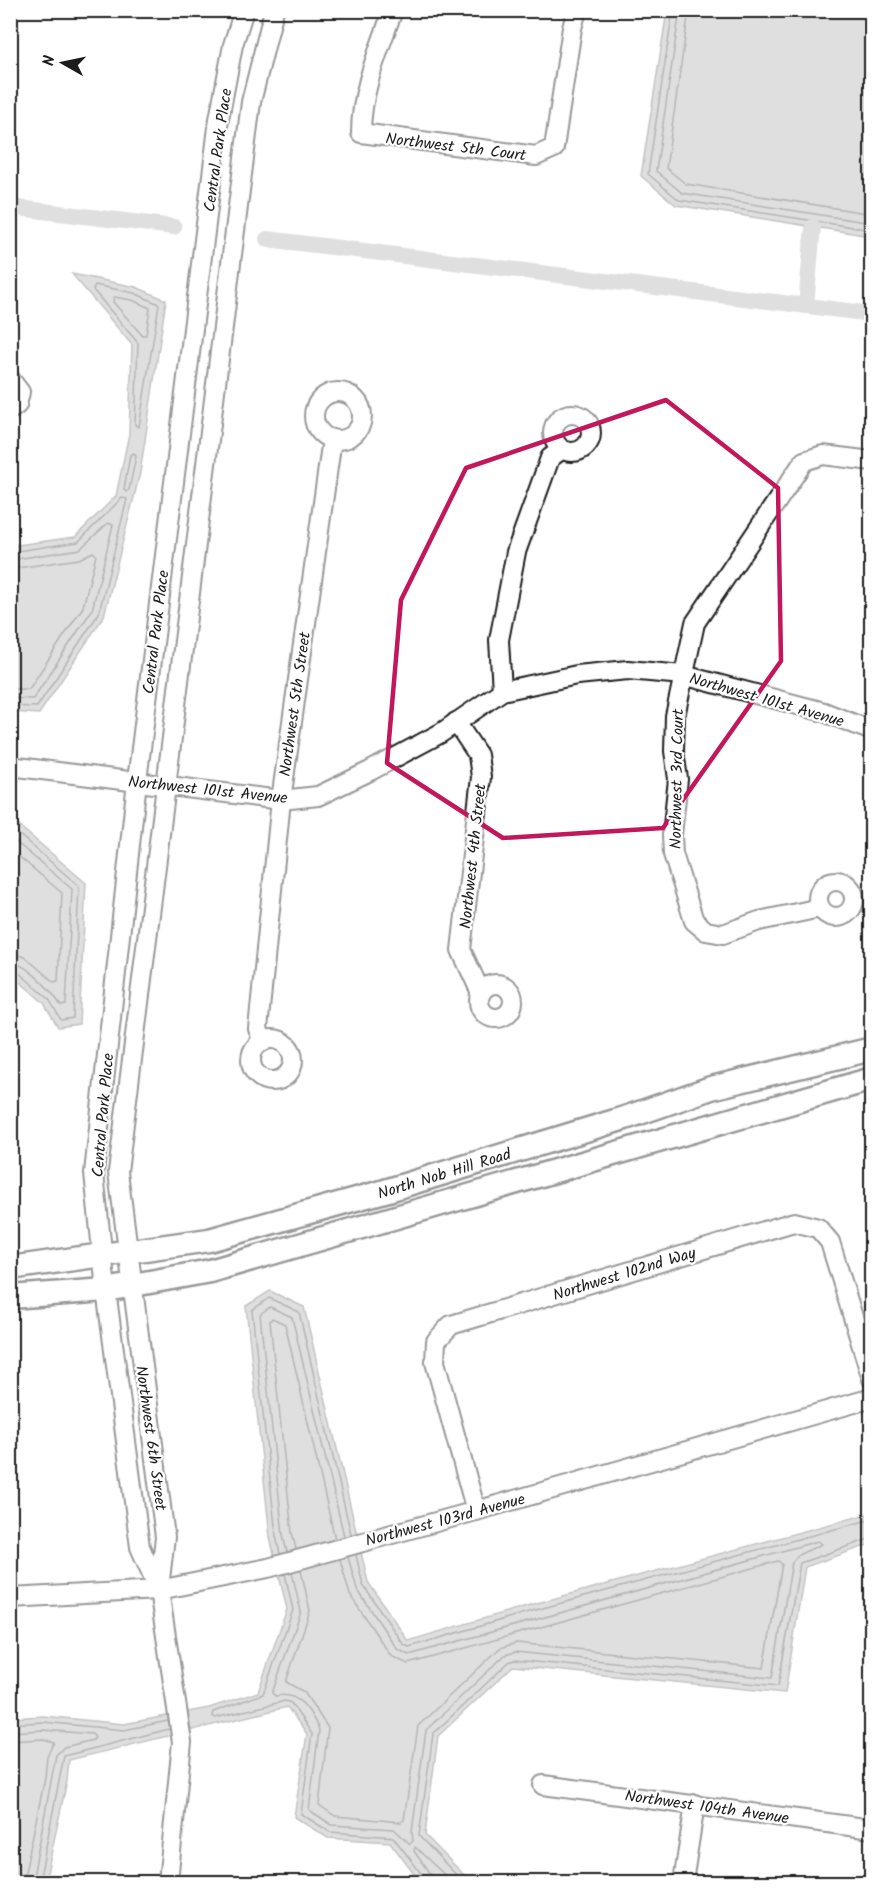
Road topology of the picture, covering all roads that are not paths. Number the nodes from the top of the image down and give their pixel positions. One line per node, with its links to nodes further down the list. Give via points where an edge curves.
1 (244, 10): 15 (street, Central Park Place, via 219,119)
2 (274, 10): 16 (street, Central Park Place, via 251,102)
3 (393, 10): 4 (street, Northwest 5th Court, via 367,85 361,133 536,156 554,148)
4 (577, 10)
5 (10, 380): 6 (street, via 20,392 17,405)
6 (10, 410)
7 (332, 439): 17 (street, Northwest 5th Street)
8 (561, 450): 11 (street, via 550,458 516,552 499,640)
9 (872, 461): 10 (street, Northwest 3rd Court, via 823,455 804,461 695,623)
10 (683, 675): 11 (street, Northwest 101st Avenue, via 628,670 577,675); 13 (street, Northwest 101st Avenue, via 824,712); 18 (street, Northwest 3rd Court, via 675,716 678,779 673,854 694,921 706,931 723,934 759,921)
11 (502, 691): 12 (street, Northwest 101st Avenue)
12 (456, 722): 17 (street, Northwest 101st Avenue, via 318,796); 19 (street, Northwest 4th Street, via 478,755 481,777 461,950)
13 (872, 731)
14 (10, 766): 15 (street, Northwest 101st Avenue)
15 (137, 781): 16 (street, Northwest 101st Avenue); 24 (street, Central Park Place, via 94,1173)
16 (166, 785): 17 (street, Northwest 101st Avenue); 23 (street, Central Park Place, via 118,1172)
17 (281, 800): 20 (street, Northwest 5th Street, via 258,1029)
18 (820, 908)
19 (481, 993)
20 (263, 1041)
21 (872, 1049): 23 (main road, North Nob Hill Road, via 711,1088 385,1191 209,1240)
22 (872, 1079): 26 (main road, North Nob Hill Road, via 210,1270)
23 (128, 1252): 24 (main road, North Nob Hill Road); 26 (street, Central Park Place)
24 (102, 1257): 25 (main road, North Nob Hill Road); 27 (street, Central Park Place)
25 (10, 1268)
26 (132, 1285): 27 (main road, North Nob Hill Road); 32 (street, Northwest 6th Street, via 165,1537)
27 (106, 1290): 28 (main road, North Nob Hill Road); 32 (street, Northwest 6th Street, via 140,1547)
28 (10, 1297)
29 (872, 1379): 31 (street, Northwest 102nd Way, via 830,1242 818,1228 794,1222 451,1325 436,1341 435,1362)
30 (872, 1398): 31 (street, Northwest 103rd Avenue)
31 (476, 1512): 32 (street, Northwest 103rd Avenue, via 267,1568)
32 (159, 1590): 33 (street, Northwest 103rd Avenue); 37 (street, Northwest 6th Street, via 182,1742)
33 (10, 1598)
34 (543, 1785): 35 (street, Northwest 104th Avenue)
35 (695, 1804): 36 (street, Northwest 104th Avenue); 38 (street)
36 (872, 1828)
37 (168, 1882)
38 (684, 1882)

